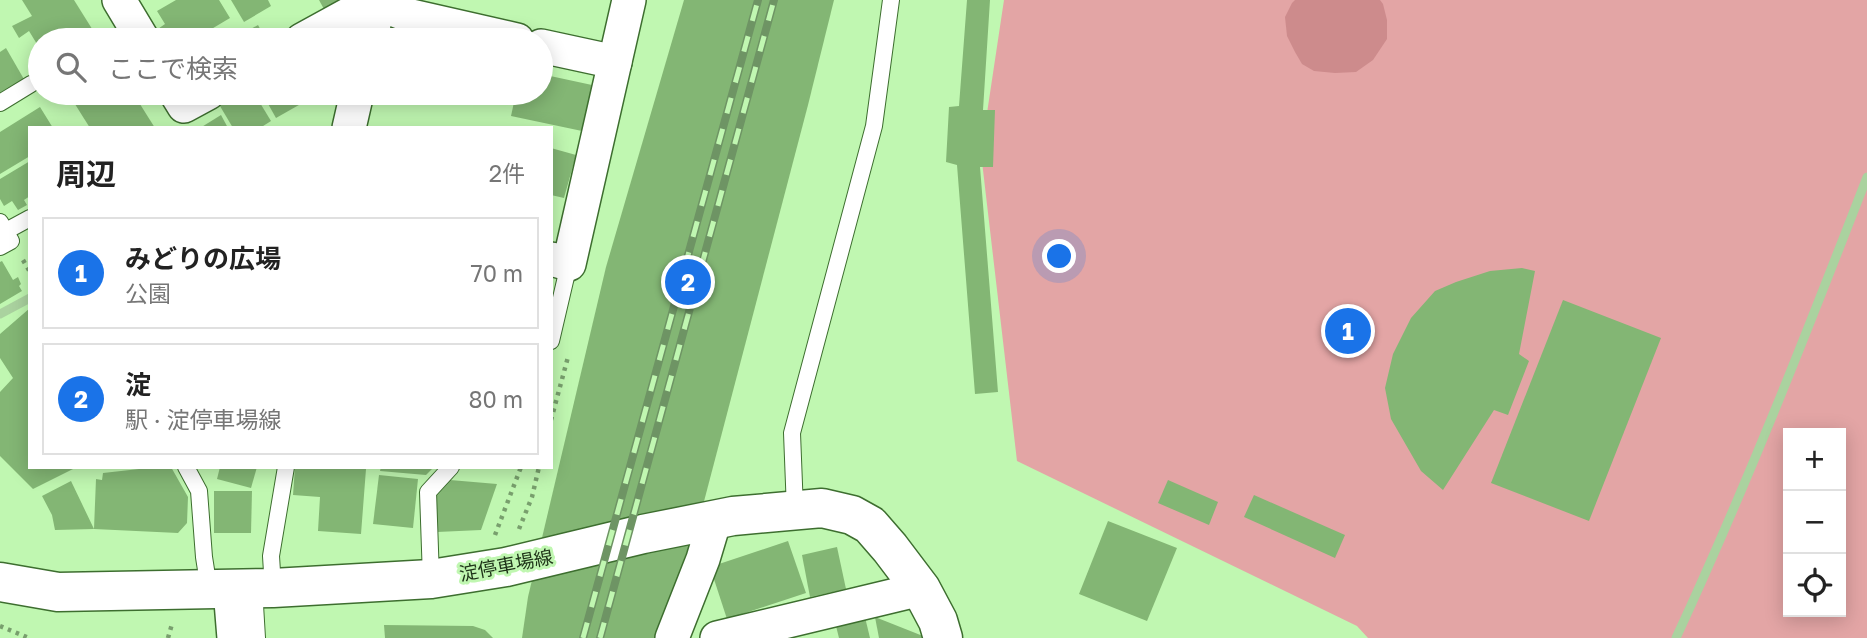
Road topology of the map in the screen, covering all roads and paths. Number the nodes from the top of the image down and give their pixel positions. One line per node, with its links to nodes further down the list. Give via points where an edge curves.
1 (118, 0): 5 (street)
2 (629, 0): 10 (street)
3 (891, 0): 25 (lane, via 874,125 792,433)
4 (380, 2): 6 (street); 7 (street); 8 (street, via 407,15)
5 (136, 28)
6 (324, 28)
7 (373, 28)
8 (464, 28)
9 (553, 49): 10 (street)
10 (615, 62): 18 (street)
11 (28, 86): 12 (lane)
12 (0, 103)
13 (355, 105): 14 (street)
14 (350, 126)
15 (28, 219): 16 (lane)
16 (3, 227): 17 (lane, via 11,241)
17 (0, 247)
18 (560, 262): 19 (lane)
19 (553, 323)
20 (187, 469): 31 (lane, via 199,491 204,557)
21 (286, 469): 31 (lane, via 271,556)
22 (449, 469): 29 (lane, via 428,492)
23 (521, 469): 28 (path)
24 (539, 469): 27 (path)
25 (795, 510): 26 (main road, 淀停車場線); 32 (main road, 淀停車場線, via 822,508 852,514 870,525)
26 (715, 519): 29 (main road, 淀停車場線, via 506,567); 39 (street)
27 (517, 533)
28 (496, 534)
29 (431, 579): 31 (main road, 淀停車場線)
30 (0, 582): 31 (main road, 淀停車場線, via 58,592)
31 (241, 588): 37 (street); 38 (lane)
32 (921, 589): 40 (street); 41 (main road, 淀停車場線)
33 (172, 624): 36 (path)
34 (0, 626): 35 (path)
35 (29, 638)
36 (167, 638)
37 (234, 638)
38 (257, 638)
39 (672, 638)
40 (717, 638)
41 (943, 638)

